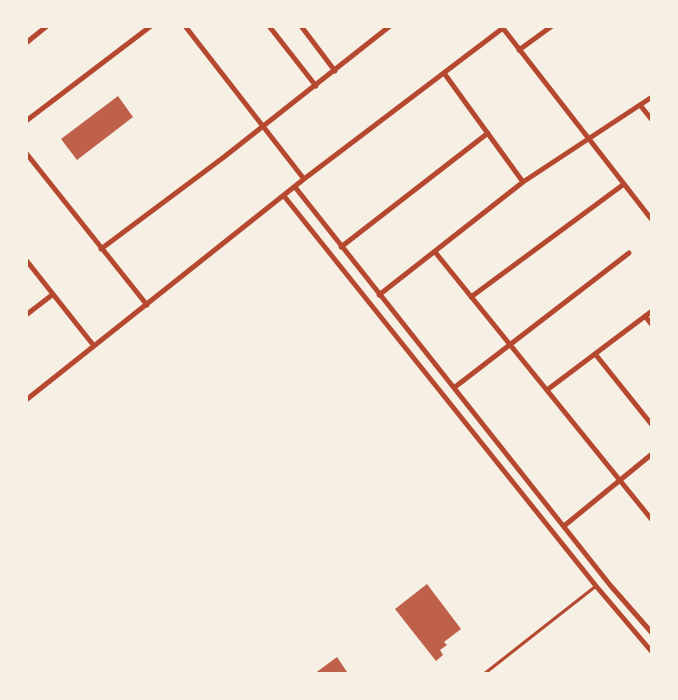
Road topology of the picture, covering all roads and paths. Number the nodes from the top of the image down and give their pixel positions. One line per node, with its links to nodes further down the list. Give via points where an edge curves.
1 (47, 26): 9 (street)
2 (151, 26): 17 (street)
3 (185, 26): 18 (street)
4 (269, 26): 13 (street)
5 (302, 26): 11 (street)
6 (390, 26): 11 (street)
7 (552, 26): 10 (street)
8 (502, 27): 10 (street); 12 (street)
9 (26, 43)
10 (519, 50): 20 (street)
11 (335, 71): 13 (street)
12 (444, 72): 19 (street); 22 (street)
13 (316, 86): 18 (street)
14 (652, 97): 15 (street)
15 (640, 105): 16 (street); 20 (street)
16 (652, 120)
17 (26, 121)
18 (264, 126): 22 (street); 29 (street)
19 (488, 133): 23 (street); 28 (street)
20 (589, 139): 23 (street); 24 (street)
21 (26, 153): 29 (street)
22 (304, 179): 25 (street)
23 (523, 182): 30 (street)
24 (624, 184): 27 (street); 35 (street)
25 (295, 187): 26 (street); 28 (street)
26 (284, 196): 36 (street); 52 (street)
27 (652, 220)
28 (340, 246): 34 (street)
29 (101, 249): 36 (street)
30 (435, 252): 34 (street); 35 (street)
31 (629, 253): 41 (street)
32 (26, 260): 33 (street)
33 (52, 295): 38 (street); 42 (street)
34 (379, 295): 44 (street)
35 (472, 297): 41 (street)
36 (146, 304): 42 (street)
37 (652, 311): 39 (street)
38 (26, 315)
39 (645, 316): 40 (street); 43 (street)
40 (652, 325)
41 (509, 345): 44 (street); 45 (street)
42 (94, 346): 46 (street)
43 (596, 355): 45 (street); 47 (street)
44 (455, 387): 51 (street)
45 (548, 390): 49 (street)
46 (26, 400)
47 (652, 425)
48 (652, 454): 49 (street)
49 (619, 480): 50 (street); 51 (street)
50 (652, 520)
51 (564, 526): 53 (street)
52 (596, 586): 54 (street); 55 (lane)
53 (652, 633)
54 (652, 652)
55 (484, 674)

